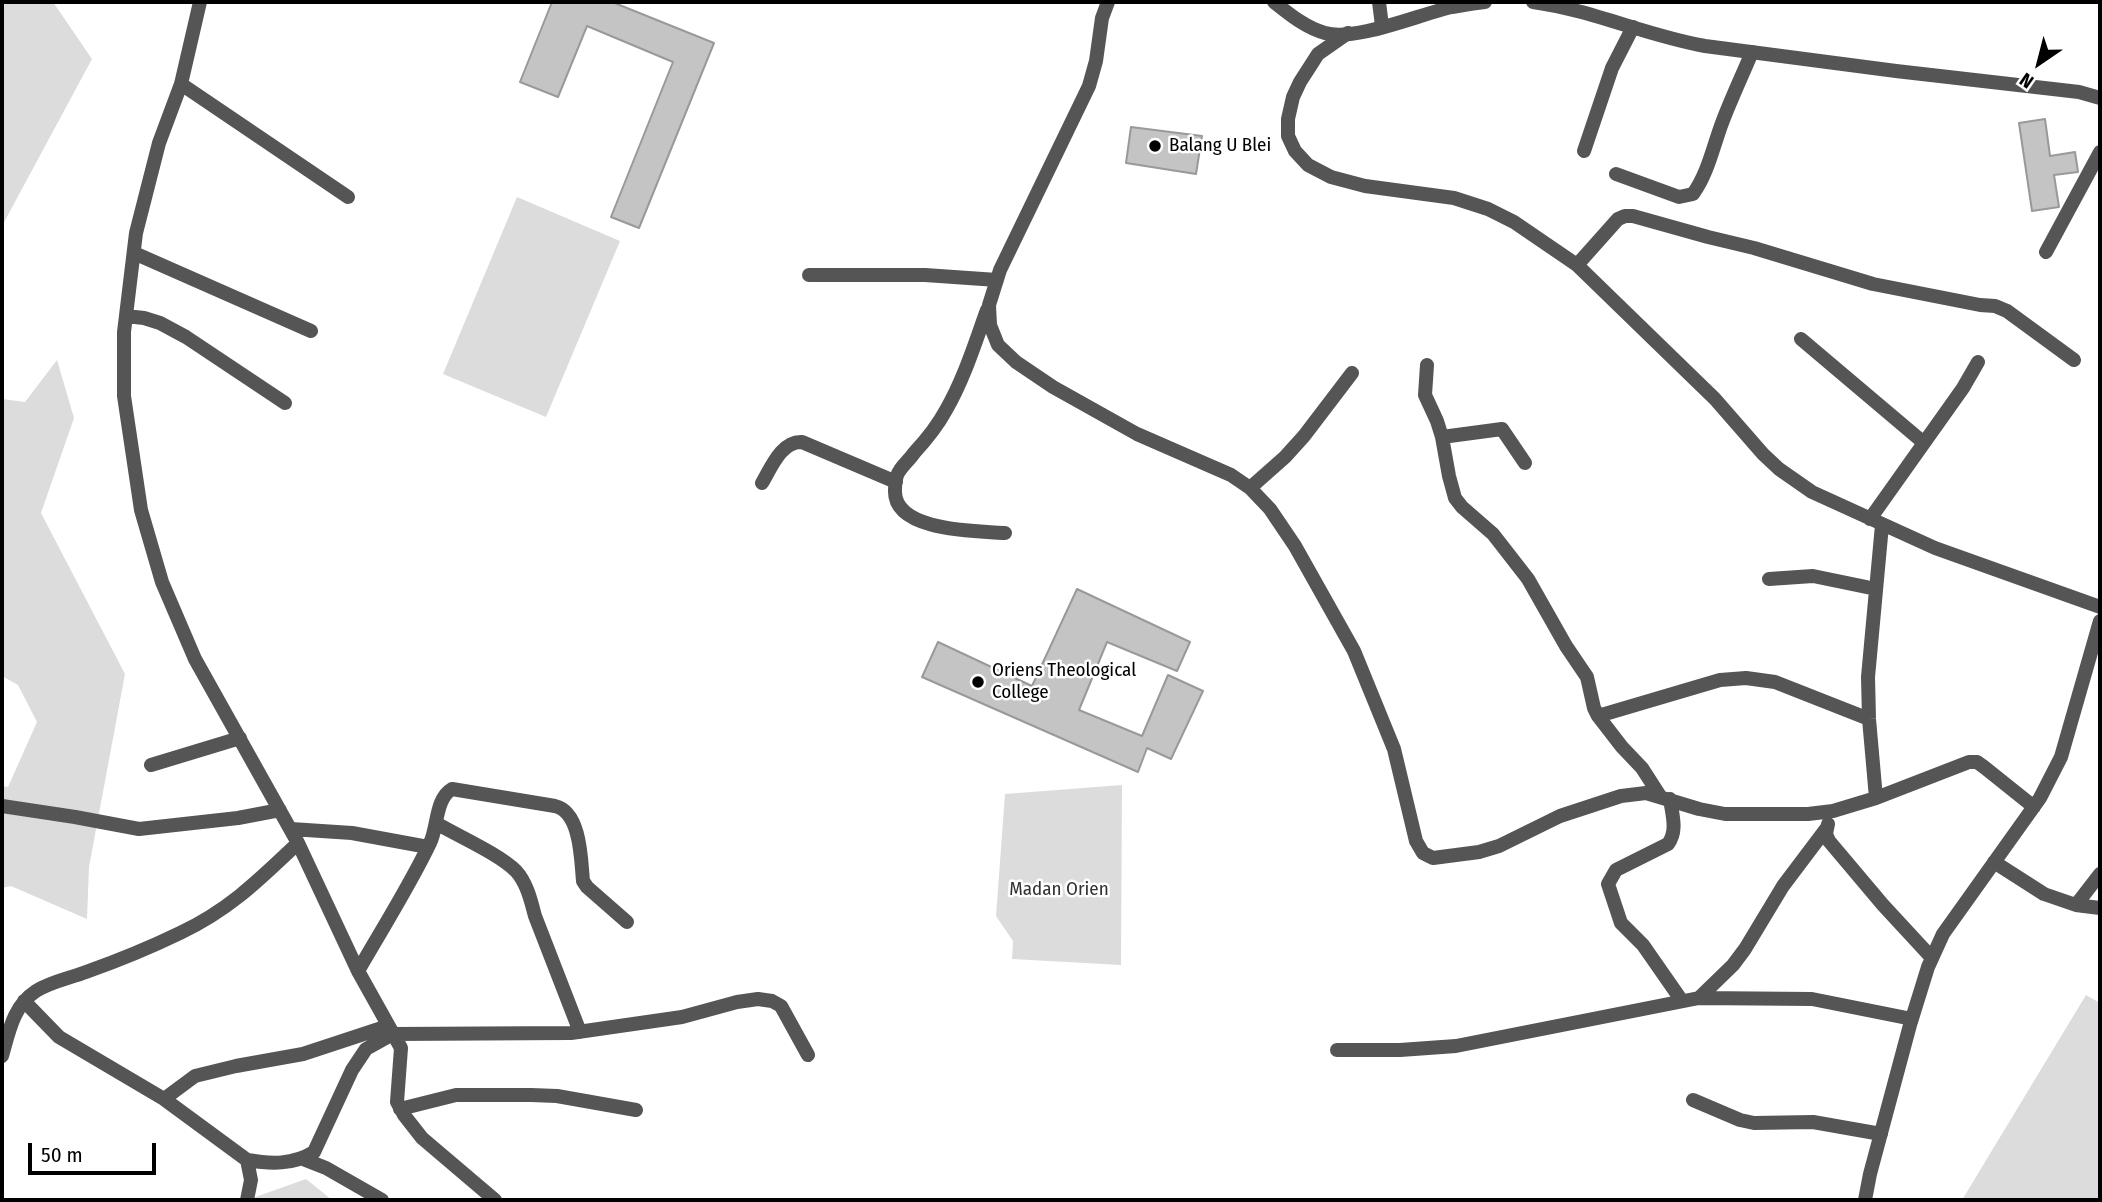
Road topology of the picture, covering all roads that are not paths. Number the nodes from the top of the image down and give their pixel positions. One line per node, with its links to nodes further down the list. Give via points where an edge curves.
1 (200, 2): 11 (street)
2 (1108, 2): 21 (street, via 1089,86)
3 (1274, 2): 9 (street, via 1312,28 1328,34)
4 (1379, 2): 7 (street)
5 (1485, 2): 7 (street)
6 (1533, 2): 8 (street)
7 (1382, 26): 9 (street)
8 (1633, 27): 10 (street, via 1681,42); 13 (street, via 1612,68)
9 (1348, 33): 19 (street, via 1318,54 1293,97 1288,136 1308,165 1365,186 1454,198 1488,209)
10 (1752, 52): 12 (street); 15 (street, via 1693,194 1679,197)
11 (181, 84): 16 (street); 18 (street, via 159,143)
12 (2100, 97)
13 (1584, 151)
14 (2100, 152): 17 (street)
15 (1616, 174)
16 (348, 197)
17 (2046, 252)
18 (134, 253): 23 (street); 24 (street)
19 (1577, 265): 26 (street, via 1618,219 1633,216 1872,284 1995,306); 37 (street, via 1715,399 1779,469 1812,492)
20 (809, 275): 21 (street)
21 (997, 280): 22 (street)
22 (989, 305): 34 (street, via 946,410); 36 (street, via 998,345 1016,362 1118,424)
23 (126, 316): 30 (street, via 160,323 186,337); 45 (street, via 124,396 141,510 162,582 195,659)
24 (311, 331)
25 (1801, 339): 32 (street)
26 (2074, 360)
27 (1978, 362): 32 (street)
28 (1427, 365): 31 (street, via 1425,396)
29 (1352, 373): 36 (street, via 1304,436)
30 (285, 402)
31 (1443, 437): 33 (street, via 1500,428); 43 (street, via 1455,498 1493,534 1528,579 1587,677)
32 (1924, 443): 37 (street)
33 (1525, 463)
34 (895, 482): 35 (street, via 795,442 782,451); 38 (street, via 895,501 916,519 950,529)
35 (762, 484)
36 (1251, 488): 47 (street, via 1295,546 1354,651 1394,749 1416,841 1423,853 1433,858 1479,852 1560,816 1621,796 1646,793)
37 (1876, 522): 40 (street); 41 (street)
38 (1005, 533)
39 (1769, 579): 40 (street, via 1813,576)
40 (1876, 589): 44 (street)
41 (2100, 607)
42 (2100, 621): 50 (street, via 2061,757)
43 (1598, 716): 44 (street, via 1720,680 1746,678 1775,682); 47 (street)
44 (1869, 719): 48 (street)
45 (240, 738): 46 (street); 51 (street)
46 (151, 765)
47 (1665, 798): 52 (street, via 1725,814); 66 (street, via 1673,838 1668,845 1616,870 1608,884 1621,923 1643,944)
48 (1876, 798): 50 (street, via 1977,762); 52 (street)
49 (2, 806): 51 (street, via 139,829)
50 (2034, 807): 58 (street)
51 (280, 810): 54 (street)
52 (1833, 811): 55 (street)
53 (436, 823): 57 (street); 62 (street, via 443,797 452,789 560,808 576,829 583,881); 70 (street, via 516,872 531,900)
54 (291, 829): 56 (street); 57 (street, via 352,833)
55 (1826, 829): 63 (street, via 1829,841); 65 (street, via 1783,886 1739,957)
56 (298, 843): 64 (street); 67 (street, via 210,918 37,990)
57 (428, 847): 64 (street)
58 (1994, 862): 60 (street, via 2044,894); 63 (street, via 1943,934)
59 (2100, 874): 60 (street)
60 (2077, 905): 61 (street)
61 (2100, 908)
62 (627, 922)
63 (1932, 958): 68 (street)
64 (358, 971): 69 (street)
65 (1699, 998): 66 (street); 68 (street, via 1812,999)
66 (1682, 1001): 71 (street, via 1456,1046)
67 (24, 1002): 73 (street, via 13,1018); 74 (street, via 58,1037)
68 (1912, 1019): 78 (street)
69 (390, 1030): 70 (street); 74 (street, via 303,1055 195,1076); 76 (street, via 401,1048); 79 (street, via 366,1049 320,1144)
70 (580, 1032): 72 (street, via 682,1017 758,999 781,1006)
71 (1337, 1050)
72 (808, 1055)
73 (2, 1056)
74 (164, 1099): 80 (street)
75 (1693, 1100): 78 (street, via 1754,1123 1813,1122)
76 (400, 1109): 77 (street, via 456,1095 531,1095); 83 (street, via 422,1139)
77 (636, 1110)
78 (1881, 1134): 84 (street)
79 (303, 1159): 80 (street, via 280,1164); 82 (street)
80 (247, 1160): 81 (street, via 251,1180)
81 (247, 1200)
82 (382, 1200)
83 (495, 1200)
84 (1865, 1200)

